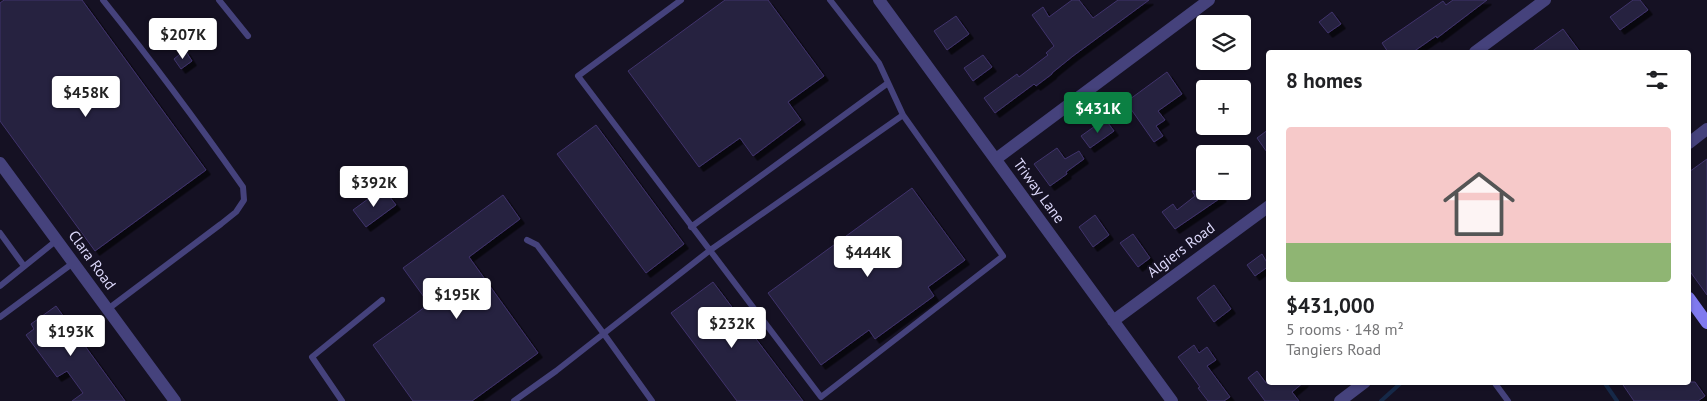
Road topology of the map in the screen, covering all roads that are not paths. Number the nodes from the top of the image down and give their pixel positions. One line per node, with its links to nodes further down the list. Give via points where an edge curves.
1 (103, 0): 27 (lane, via 184,104 243,187 244,200 236,212)
2 (219, 0): 8 (lane)
3 (681, 0): 17 (lane, via 578,76)
4 (830, 0): 10 (lane, via 878,63)
5 (879, 0): 14 (street, Triway Lane)
6 (1209, 0): 14 (street)
7 (1545, 0): 9 (street)
8 (248, 36)
9 (1478, 50)
10 (888, 83): 11 (lane); 17 (lane)
11 (903, 115): 21 (lane); 21 (lane, via 1003,256 821,397)
12 (1707, 129): 13 (street)
13 (1691, 141)
14 (996, 159): 29 (street, Triway Lane)
15 (0, 163): 19 (street, Clara Road)
16 (1266, 208): 29 (street, Algiers Road)
17 (691, 227): 21 (lane)
18 (0, 233): 23 (lane)
19 (57, 240): 22 (street, Clara Road); 23 (lane)
20 (527, 240): 31 (lane, via 537,245)
21 (709, 250): 31 (lane)
22 (73, 263): 27 (street, Clara Road); 28 (lane)
23 (24, 266): 24 (lane)
24 (0, 286)
25 (382, 300): 35 (lane, via 312,358)
26 (1691, 301): 30 (street)
27 (108, 309): 34 (street, Clara Road)
28 (0, 317)
29 (1113, 321): 38 (street, Triway Lane)
30 (1707, 323)
31 (604, 334): 36 (lane); 37 (lane)
32 (1361, 385): 39 (street)
33 (1496, 385): 40 (lane)
34 (175, 401)
35 (342, 401)
36 (514, 401)
37 (652, 401)
38 (1172, 401)
39 (1340, 401)
40 (1508, 401)

